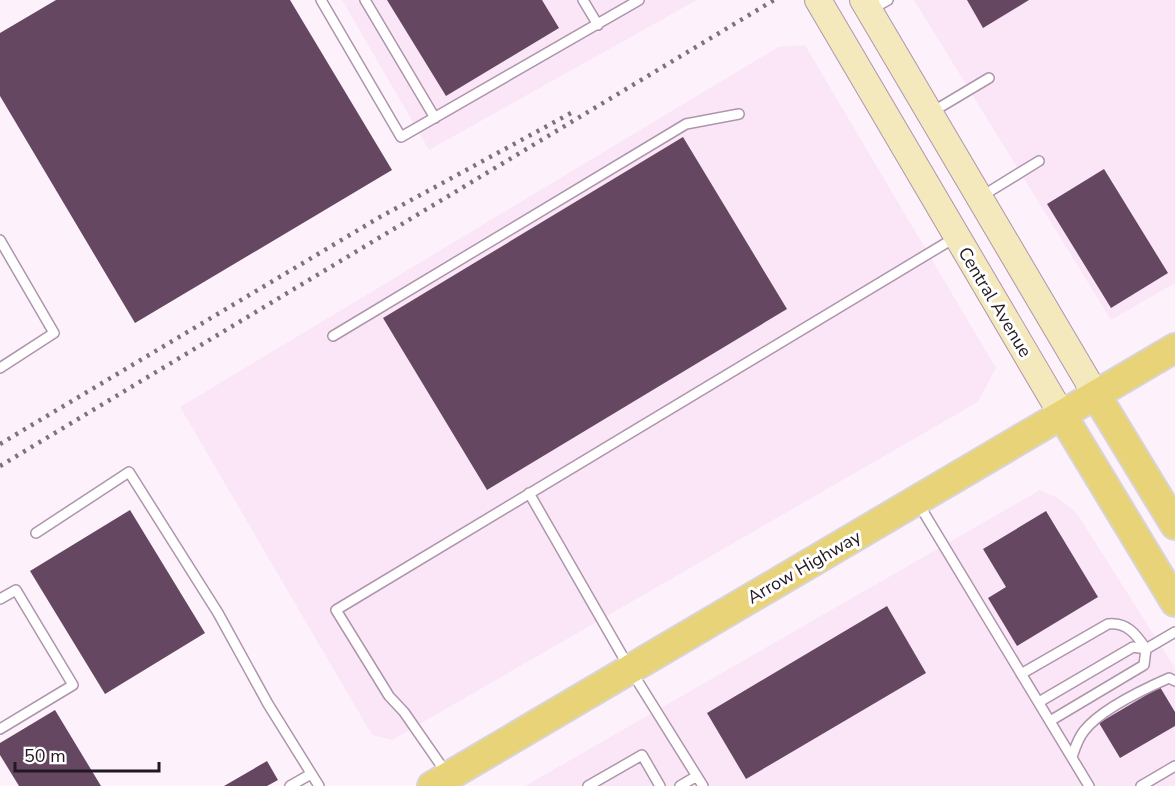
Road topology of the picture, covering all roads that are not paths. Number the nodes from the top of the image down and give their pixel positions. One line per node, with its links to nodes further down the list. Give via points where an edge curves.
1 (321, 0): 11 (lane, via 401,137)
2 (365, 0): 11 (lane)
3 (582, 0): 7 (lane)
4 (639, 0): 7 (lane)
5 (818, 0): 14 (main road, Central Avenue)
6 (874, 4): 9 (main road)
7 (598, 25): 11 (lane)
8 (989, 78): 9 (lane)
9 (930, 113): 13 (main road)
10 (739, 114): 16 (lane, via 686,124)
11 (435, 118)
12 (1040, 161): 13 (lane)
13 (980, 197): 19 (main road)
14 (956, 237): 20 (main road, Central Avenue); 21 (lane)
15 (0, 240): 18 (lane, via 54,333)
16 (333, 336)
17 (1175, 348): 19 (main road, Arrow Highway)
18 (0, 368)
19 (1096, 395): 20 (main road, Arrow Highway); 23 (main road)
20 (1062, 415): 22 (main road, Arrow Highway); 26 (main road, Central Avenue)
21 (529, 493): 29 (lane); 39 (lane, via 336,610 389,696 404,712)
22 (916, 501): 29 (main road, Arrow Highway); 30 (lane)
23 (1174, 523)
24 (36, 533): 37 (lane, via 129,472)
25 (0, 599): 34 (lane, via 16,590 73,685)
26 (1175, 602)
27 (1175, 632): 28 (lane)
28 (1146, 649): 30 (lane, via 1119,622 1108,624); 32 (lane, via 1133,647); 33 (lane, via 1144,664)
29 (630, 669): 38 (lane); 39 (main road, Arrow Highway)
30 (1021, 674): 32 (lane)
31 (1175, 681): 35 (lane, via 1169,678 1155,684 1093,720)
32 (1039, 702): 33 (lane)
33 (1050, 721): 35 (lane)
34 (0, 729)
35 (1071, 757): 46 (lane)
36 (1175, 766): 47 (lane)
37 (312, 774): 40 (lane); 41 (lane)
38 (697, 776): 44 (lane); 45 (lane)
39 (445, 783)
40 (290, 786)
41 (319, 786)
42 (588, 786): 43 (lane, via 642,755)
43 (660, 786)
44 (680, 786)
45 (703, 786)
46 (1089, 786)
47 (1141, 786)

